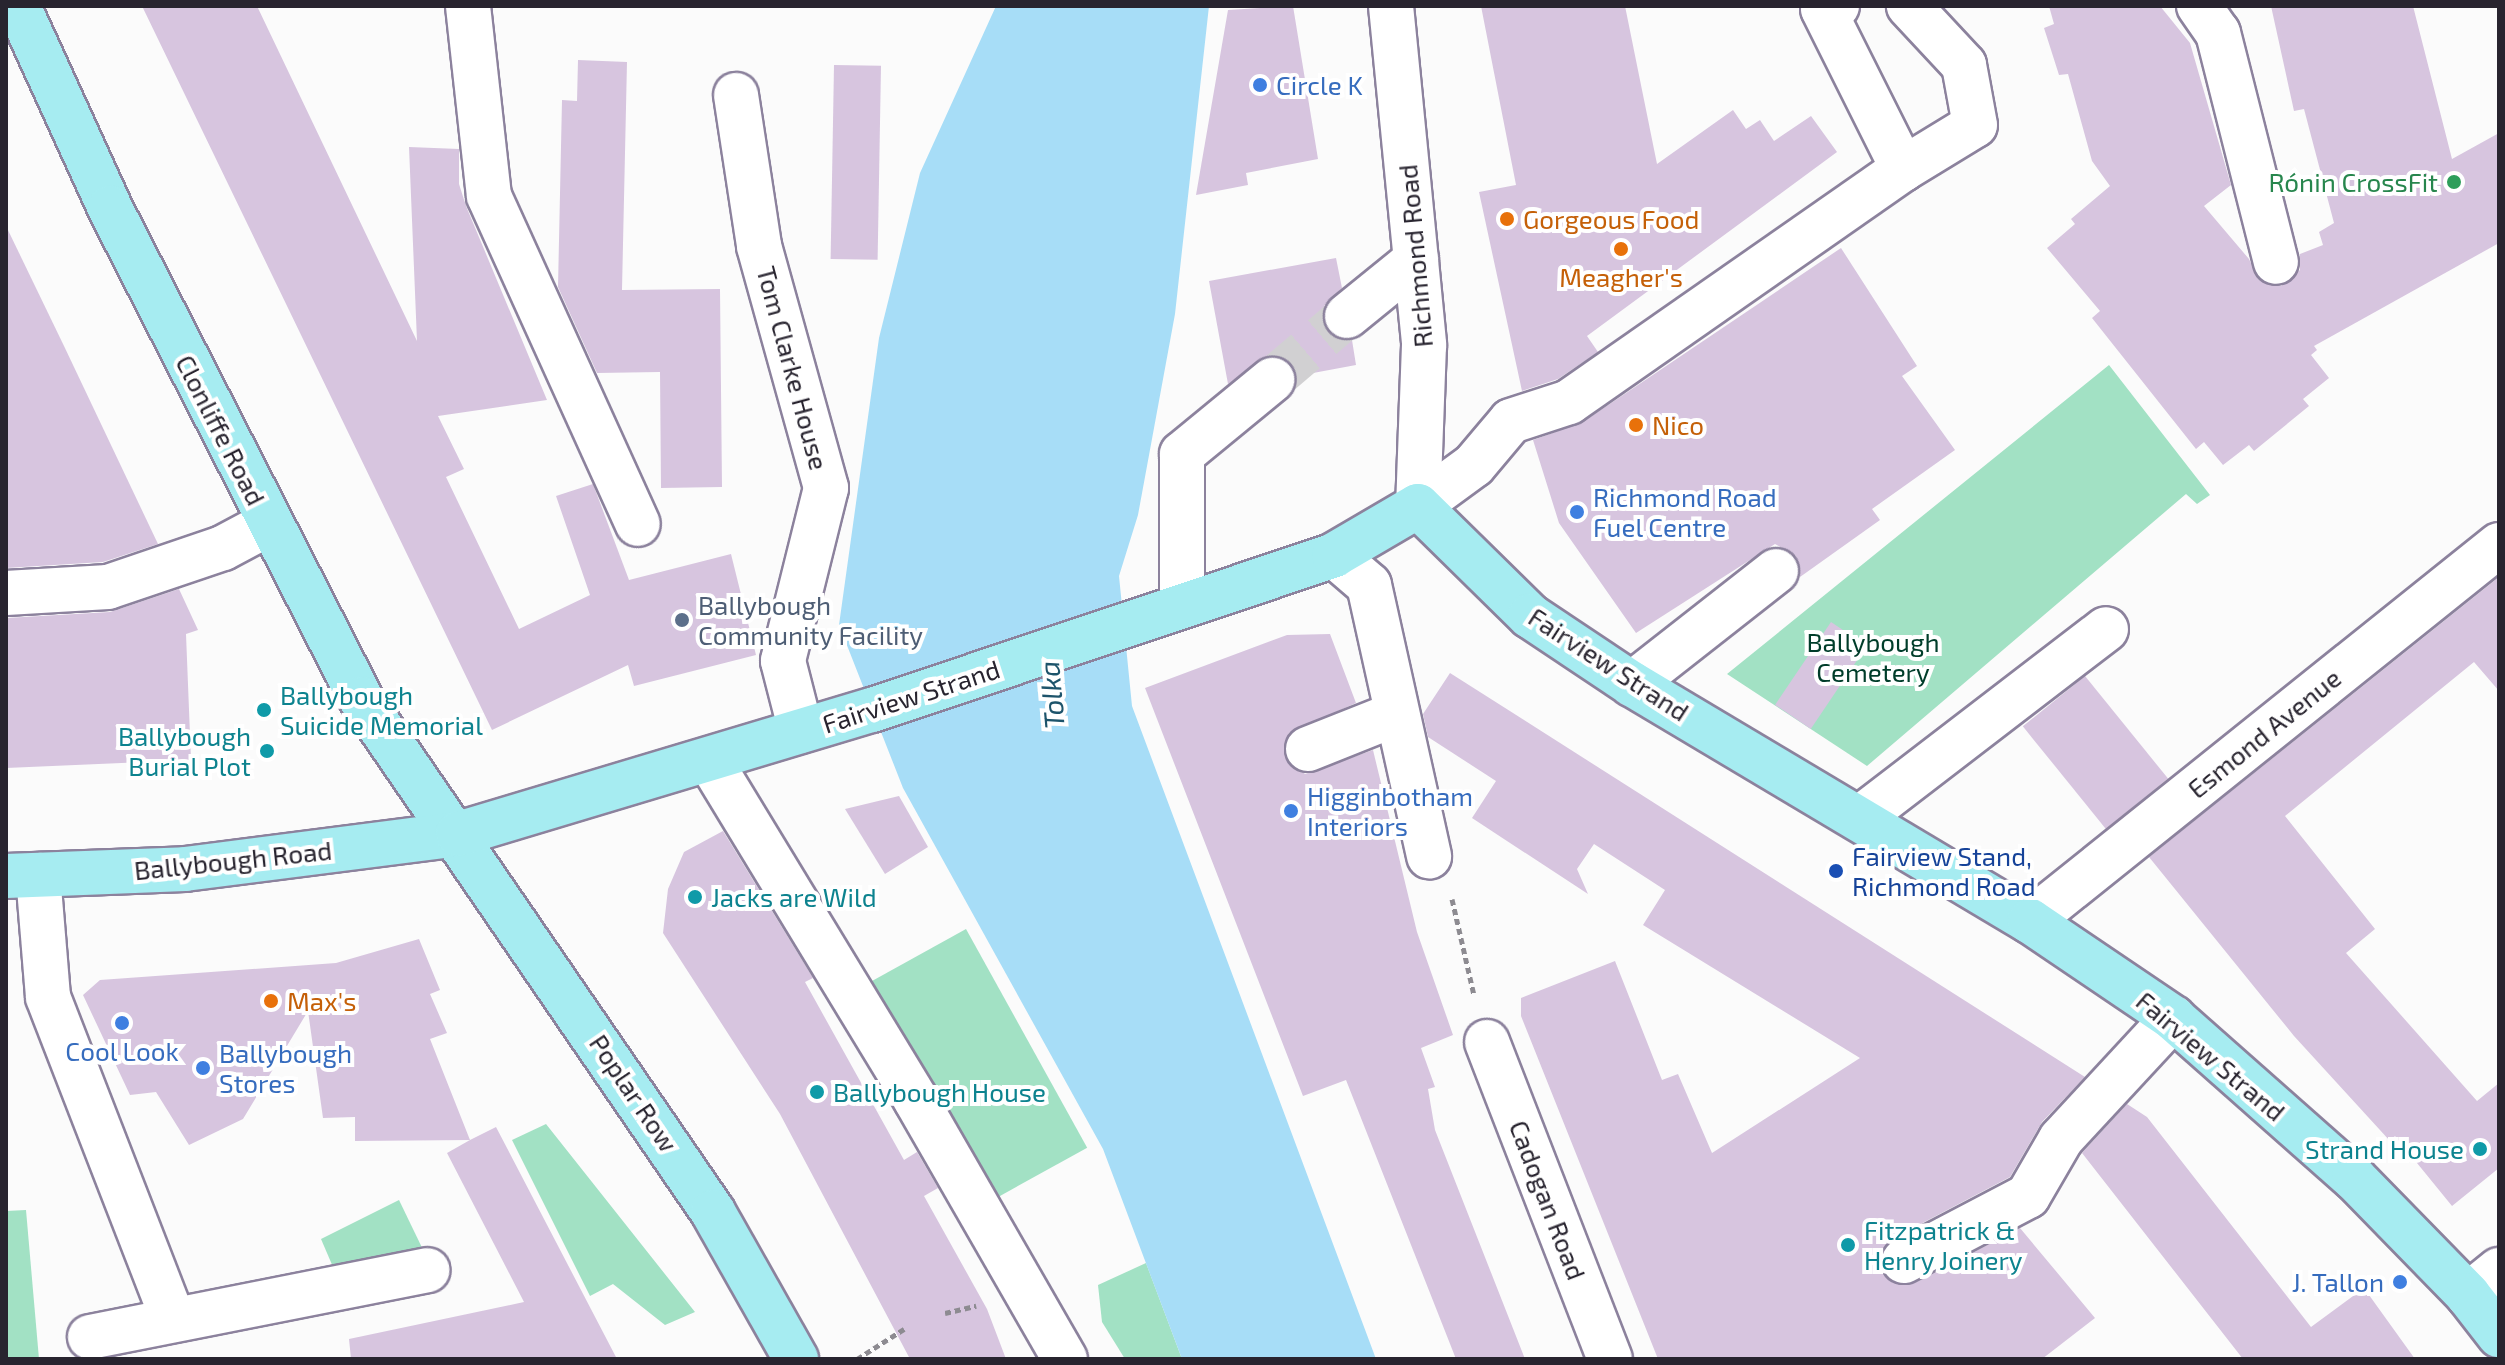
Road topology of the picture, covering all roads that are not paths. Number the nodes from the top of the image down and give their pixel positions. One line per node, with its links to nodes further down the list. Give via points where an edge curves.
1 (18, 6): 14 (main road, Clonliffe Road, via 110,208)
2 (468, 6): 15 (street, via 489,196)
3 (1391, 6): 9 (street, Richmond Road)
4 (1837, 6): 8 (street, via 1823,9)
5 (1909, 6): 8 (street, via 1964,65 1975,125)
6 (2199, 6): 10 (street, via 2218,33)
7 (736, 95): 24 (street, Tom Clarke House, via 759,246 826,488 783,661)
8 (1903, 169): 13 (street, via 1569,402 1511,421 1474,465)
9 (1416, 260): 11 (street); 13 (street, Richmond Road, via 1425,402)
10 (2276, 262)
11 (1347, 316)
12 (1272, 380): 20 (street, via 1182,454)
13 (1418, 506): 17 (main road, Fairview Strand); 22 (main road, Fairview Strand, via 1530,616)
14 (268, 524): 19 (street, via 223,548 108,587); 28 (main road, Clonliffe Road, via 361,699)
15 (638, 524)
16 (2499, 545): 31 (street, Esmond Avenue)
17 (1334, 555): 20 (main road, Fairview Strand); 23 (street, via 1369,585)
18 (1776, 571): 22 (street)
19 (6, 593)
20 (1164, 611): 24 (main road, Fairview Strand)
21 (2106, 629): 27 (street)
22 (1632, 684): 27 (main road, Fairview Strand)
23 (1396, 714): 25 (street); 29 (street)
24 (801, 731): 26 (main road, Fairview Strand)
25 (1308, 749)
26 (710, 761): 28 (main road, Fairview Strand); 41 (street)
27 (1860, 818): 31 (main road, Fairview Strand)
28 (458, 834): 30 (main road, Ballybough Road, via 185,869); 40 (main road, Poplar Row, via 713,1212)
29 (1429, 856)
30 (22, 875): 37 (street, via 48,997)
31 (2030, 921): 32 (main road, Fairview Strand)
32 (2173, 1018): 34 (street, via 2061,1139 2028,1196); 36 (main road, Fairview Strand, via 2354,1178)
33 (1487, 1042): 42 (street, Cadogan Road)
34 (1904, 1261)
35 (427, 1270): 37 (street)
36 (2483, 1282): 38 (main road, Fairview Strand)
37 (173, 1320): 39 (street)
38 (2499, 1335)
39 (90, 1337)
40 (796, 1359)
41 (1065, 1359)
42 (1610, 1359)

